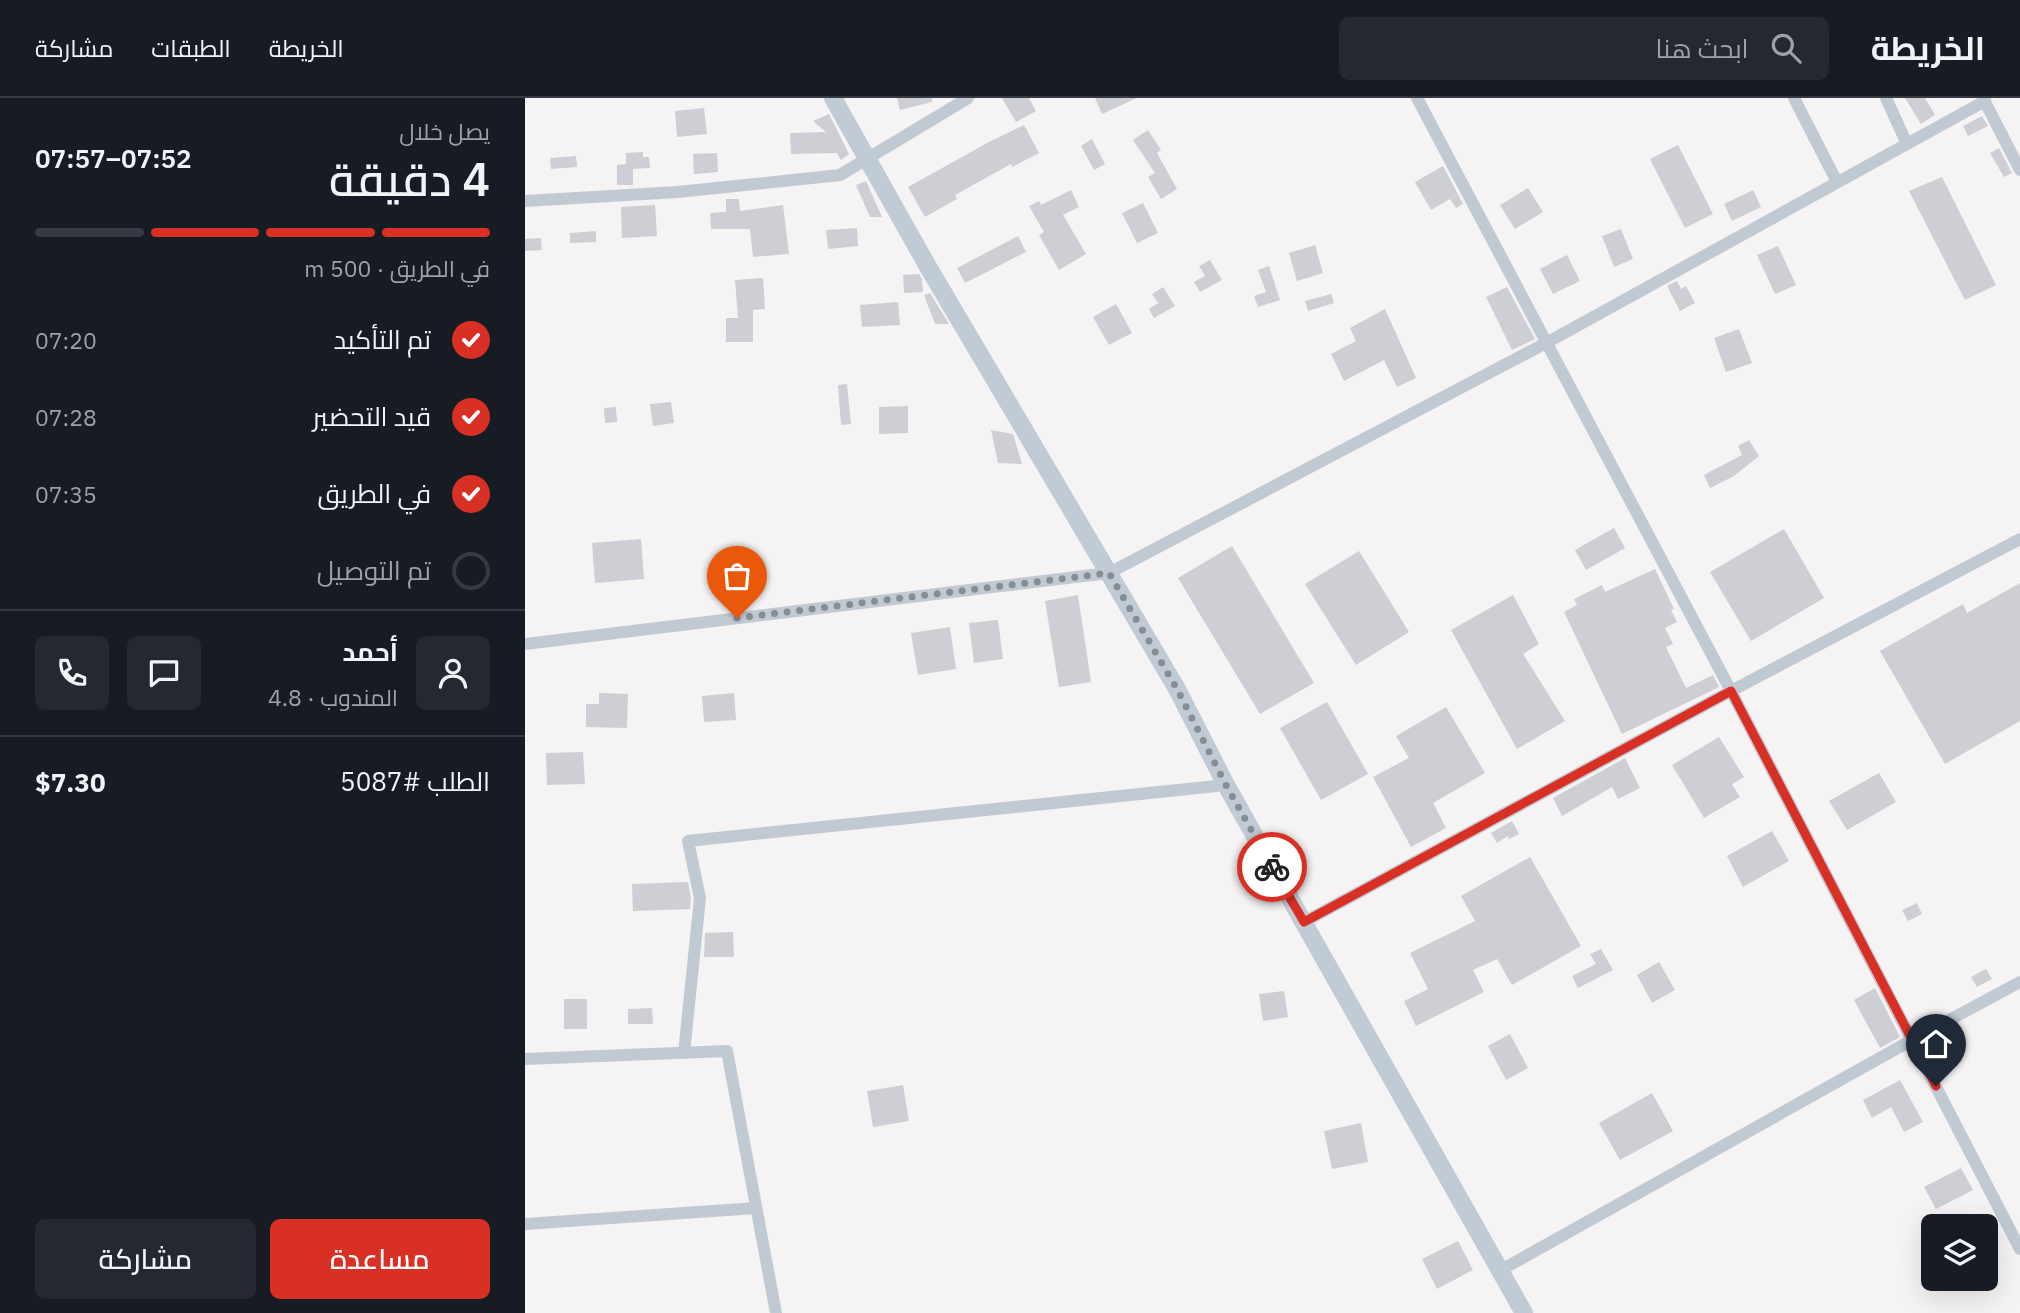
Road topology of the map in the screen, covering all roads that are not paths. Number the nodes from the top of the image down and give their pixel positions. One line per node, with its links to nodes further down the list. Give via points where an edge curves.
1 (833, 98): 8 (street)
2 (968, 98): 8 (street)
3 (1417, 98): 12 (street)
4 (1794, 98): 10 (street)
5 (1885, 98): 7 (street)
6 (1984, 99): 7 (street); 9 (street)
7 (1907, 144): 10 (street)
8 (867, 159): 11 (street, via 840,175 678,192); 14 (street)
9 (2020, 170)
10 (1837, 183): 12 (street)
11 (525, 201)
12 (1548, 342): 14 (street); 16 (street)
13 (2020, 539): 16 (street)
14 (1109, 573): 15 (street); 17 (street)
15 (525, 644)
16 (1731, 691): 18 (street); 20 (street)
17 (1226, 785): 18 (street); 21 (street, via 688,841 700,898)
18 (1304, 922): 26 (street)
19 (2020, 982): 20 (street)
20 (1912, 1040): 25 (street); 26 (street)
21 (684, 1053): 22 (street); 23 (street, via 727,1051)
22 (525, 1059)
23 (756, 1208): 24 (street); 27 (street)
24 (525, 1224)
25 (2020, 1249)
26 (1501, 1270): 28 (street)
27 (776, 1313)
28 (1524, 1313)

